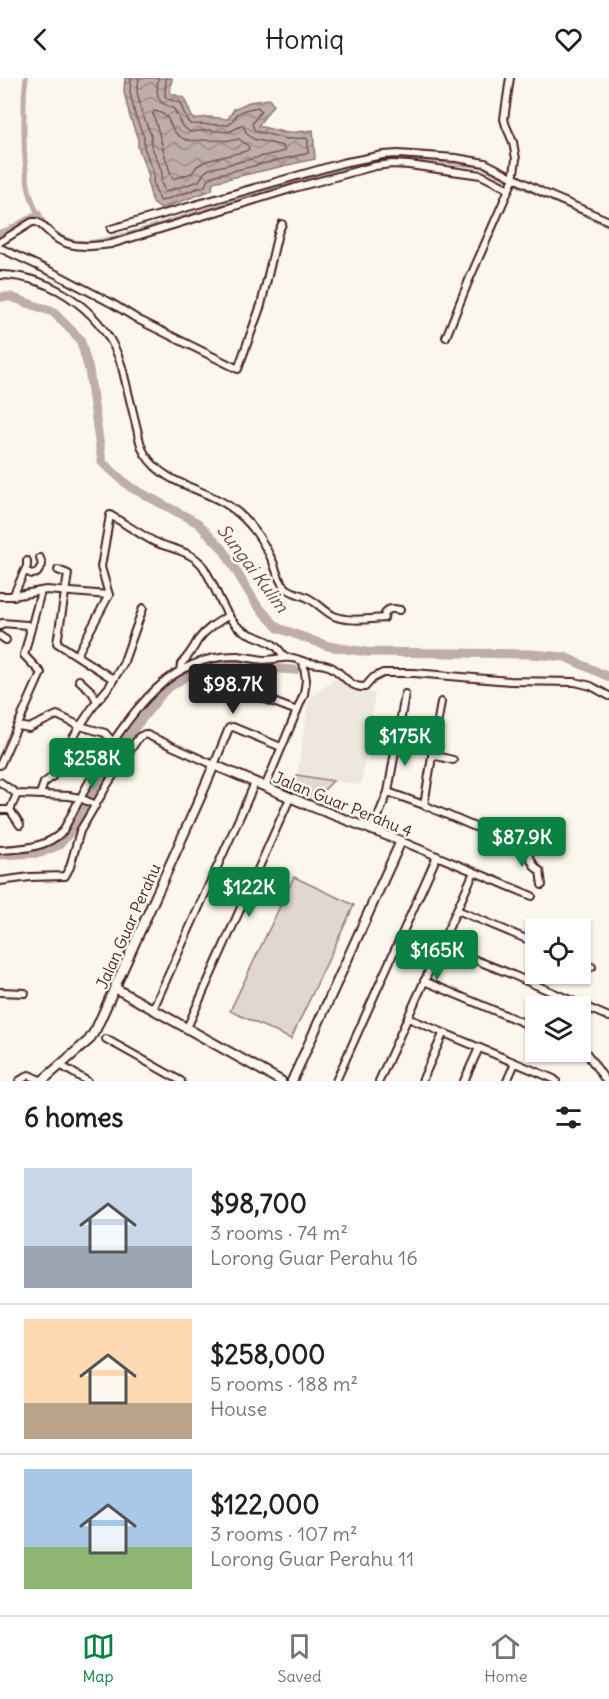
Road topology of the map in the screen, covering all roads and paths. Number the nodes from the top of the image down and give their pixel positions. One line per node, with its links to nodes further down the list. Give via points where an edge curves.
1 (510, 78): 2 (street, via 504,119 516,159)
2 (513, 178): 3 (street); 4 (street); 6 (street, via 485,163 398,153 342,163)
3 (510, 188): 7 (street, via 481,175 383,165 304,184 111,244 65,242 37,222); 10 (street)
4 (609, 221)
5 (282, 224): 8 (street, via 261,305 238,369)
6 (111, 229)
7 (0, 243)
8 (0, 249)
9 (0, 275): 21 (street, via 35,279 60,290 86,309 114,345 143,452 152,465 227,505 249,522 286,588 339,617 384,618 387,610)
10 (446, 337)
11 (40, 558): 14 (street, via 42,565 37,573)
12 (27, 561): 14 (street)
13 (58, 570): 15 (street, via 68,574)
14 (25, 571): 19 (street)
15 (64, 590): 16 (street); 17 (street); 25 (street, via 57,643)
16 (41, 591): 19 (street); 24 (street)
17 (109, 595): 22 (street, via 101,567 110,515 154,541 192,556 201,564); 25 (street)
18 (0, 596): 19 (street)
19 (13, 596)
20 (142, 608): 29 (street, via 123,664)
21 (400, 610)
22 (229, 615): 26 (street, via 242,630 279,648); 28 (street, via 205,633 181,664)
23 (0, 626): 24 (street, via 27,625)
24 (30, 632): 37 (street, via 24,656 41,673)
25 (76, 655): 29 (street)
26 (284, 657): 27 (street); 28 (street, via 224,657)
27 (303, 661): 32 (street, via 329,666 351,685 362,688 383,673 414,673 575,682); 36 (street, via 306,680)
28 (180, 671): 39 (street, via 138,706)
29 (113, 679): 34 (street)
30 (79, 680): 34 (street)
31 (405, 694): 48 (street)
32 (609, 696)
33 (263, 698): 36 (street)
34 (97, 701): 38 (street)
35 (441, 702): 41 (street)
36 (297, 711): 40 (street)
37 (18, 726): 38 (street, via 29,728 57,715); 43 (street)
38 (81, 726): 39 (street, via 105,733); 50 (street)
39 (114, 743): 51 (street)
40 (281, 747): 44 (street, via 233,726); 47 (street)
41 (432, 756): 42 (street); 54 (street)
42 (453, 759)
43 (0, 765)
44 (214, 765): 46 (street, Jalan Guar Perahu 4); 53 (street, Jalan Guar Perahu 4, via 146,734 132,746); 70 (street, Jalan Guar Perahu)
45 (0, 782): 49 (street)
46 (255, 783): 47 (street, Jalan Guar Perahu 4); 73 (street)
47 (265, 787): 52 (street, Jalan Guar Perahu 4)
48 (388, 792): 54 (street); 58 (street)
49 (17, 794): 50 (street); 56 (street)
50 (39, 794): 51 (street)
51 (81, 798): 53 (street); 60 (street, via 57,837 47,843)
52 (290, 798): 58 (street, Jalan Guar Perahu 4); 77 (street)
53 (95, 805): 63 (street, via 80,831 67,878)
54 (424, 806): 64 (street, via 522,844 534,868 540,871)
55 (0, 810): 56 (street)
56 (10, 810): 57 (street)
57 (20, 825)
58 (372, 831): 59 (street, Jalan Guar Perahu 4)
59 (401, 841): 61 (street, Jalan Guar Perahu 4); 91 (street)
60 (0, 850)
61 (438, 856): 62 (street, Jalan Guar Perahu 4); 92 (street)
62 (474, 872): 65 (street, Jalan Guar Perahu 4); 66 (street)
63 (0, 881)
64 (542, 885)
65 (532, 896)
66 (457, 910): 67 (street); 68 (street)
67 (525, 938)
68 (440, 946): 69 (street); 74 (street)
69 (424, 981): 75 (street); 76 (street)
70 (115, 988): 73 (street); 83 (street, Jalan Guar Perahu, via 89,1040)
71 (0, 992): 72 (street)
72 (25, 993)
73 (153, 1008): 77 (street)
74 (609, 1017)
75 (408, 1018): 78 (street); 93 (street)
76 (525, 1023)
77 (187, 1028): 84 (street)
78 (443, 1034): 80 (street); 94 (street)
79 (106, 1039): 89 (street)
80 (479, 1048): 82 (street); 95 (street)
81 (591, 1058): 85 (street)
82 (515, 1063): 96 (street); 97 (street)
83 (60, 1065): 87 (street, Jalan Guar Perahu); 88 (street)
84 (266, 1078): 90 (street)
85 (607, 1080)
86 (19, 1081): 87 (street, via 28,1075)
87 (42, 1081)
88 (87, 1081)
89 (181, 1081)
90 (281, 1081)
91 (292, 1081)
92 (336, 1081)
93 (379, 1081)
94 (422, 1081)
95 (464, 1081)
96 (507, 1081)
97 (556, 1081)

